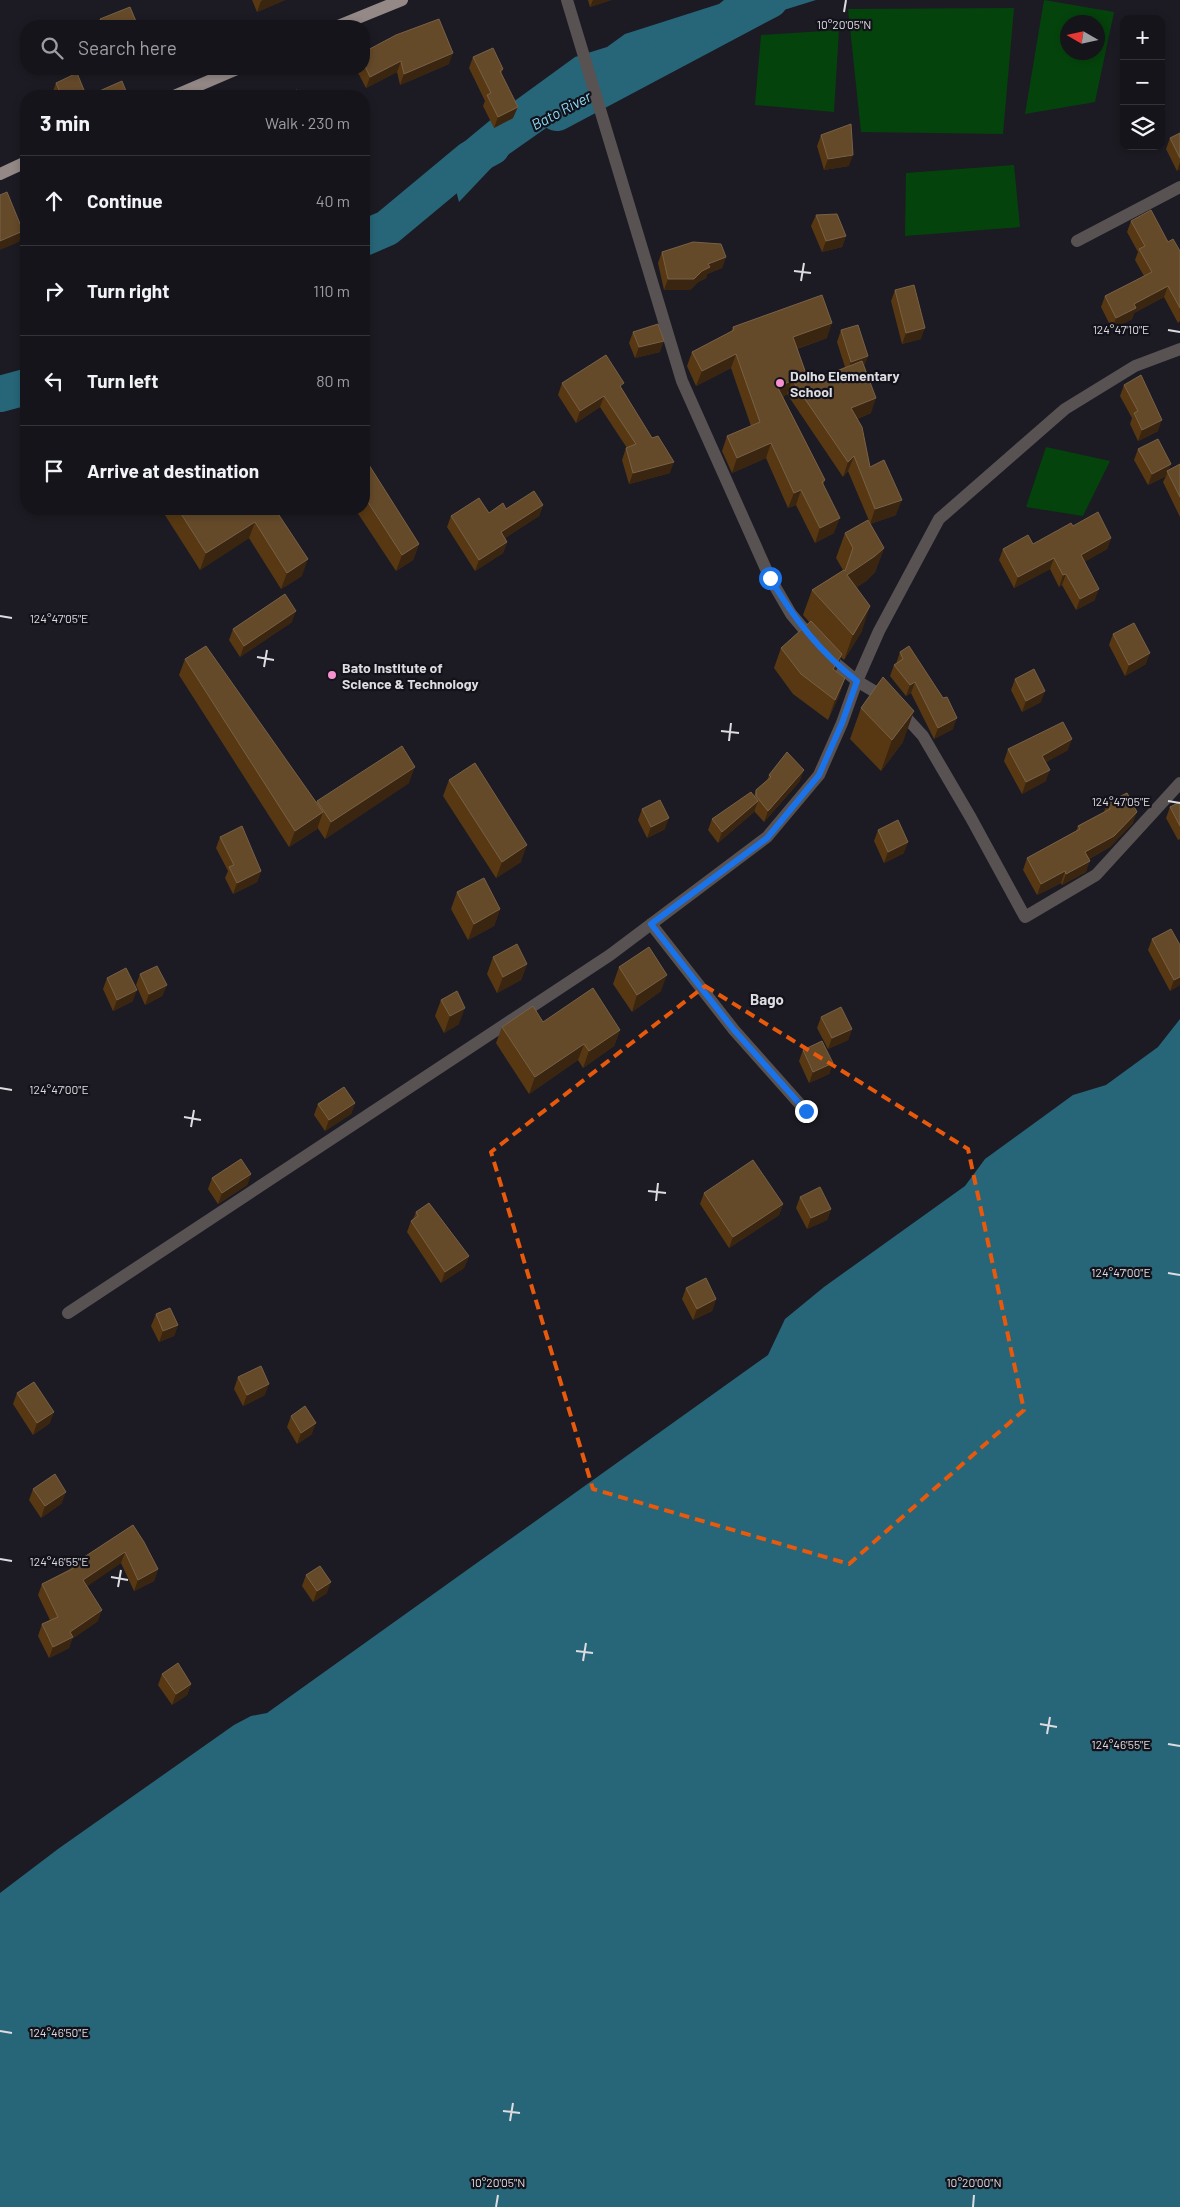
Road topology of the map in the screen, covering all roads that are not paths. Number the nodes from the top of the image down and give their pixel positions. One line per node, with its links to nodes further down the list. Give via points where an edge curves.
1 (402, 0): 3 (main road)
2 (567, 0): 11 (street, via 682,381 770,578 791,614 832,661)
3 (353, 20)
4 (222, 75): 5 (main road)
5 (188, 90)
6 (20, 165): 7 (main road)
7 (0, 174)
8 (1180, 187): 9 (street)
9 (1076, 241)
10 (1180, 349): 11 (street, via 1135,366 1065,409 939,519 879,632)
11 (857, 681): 12 (street, via 892,702 923,736 1025,917 1096,875); 13 (street, via 819,775 767,838)
12 (1180, 783)
13 (651, 924): 14 (street, via 734,1030); 15 (street, via 610,955)
14 (806, 1111)
15 (68, 1313)

